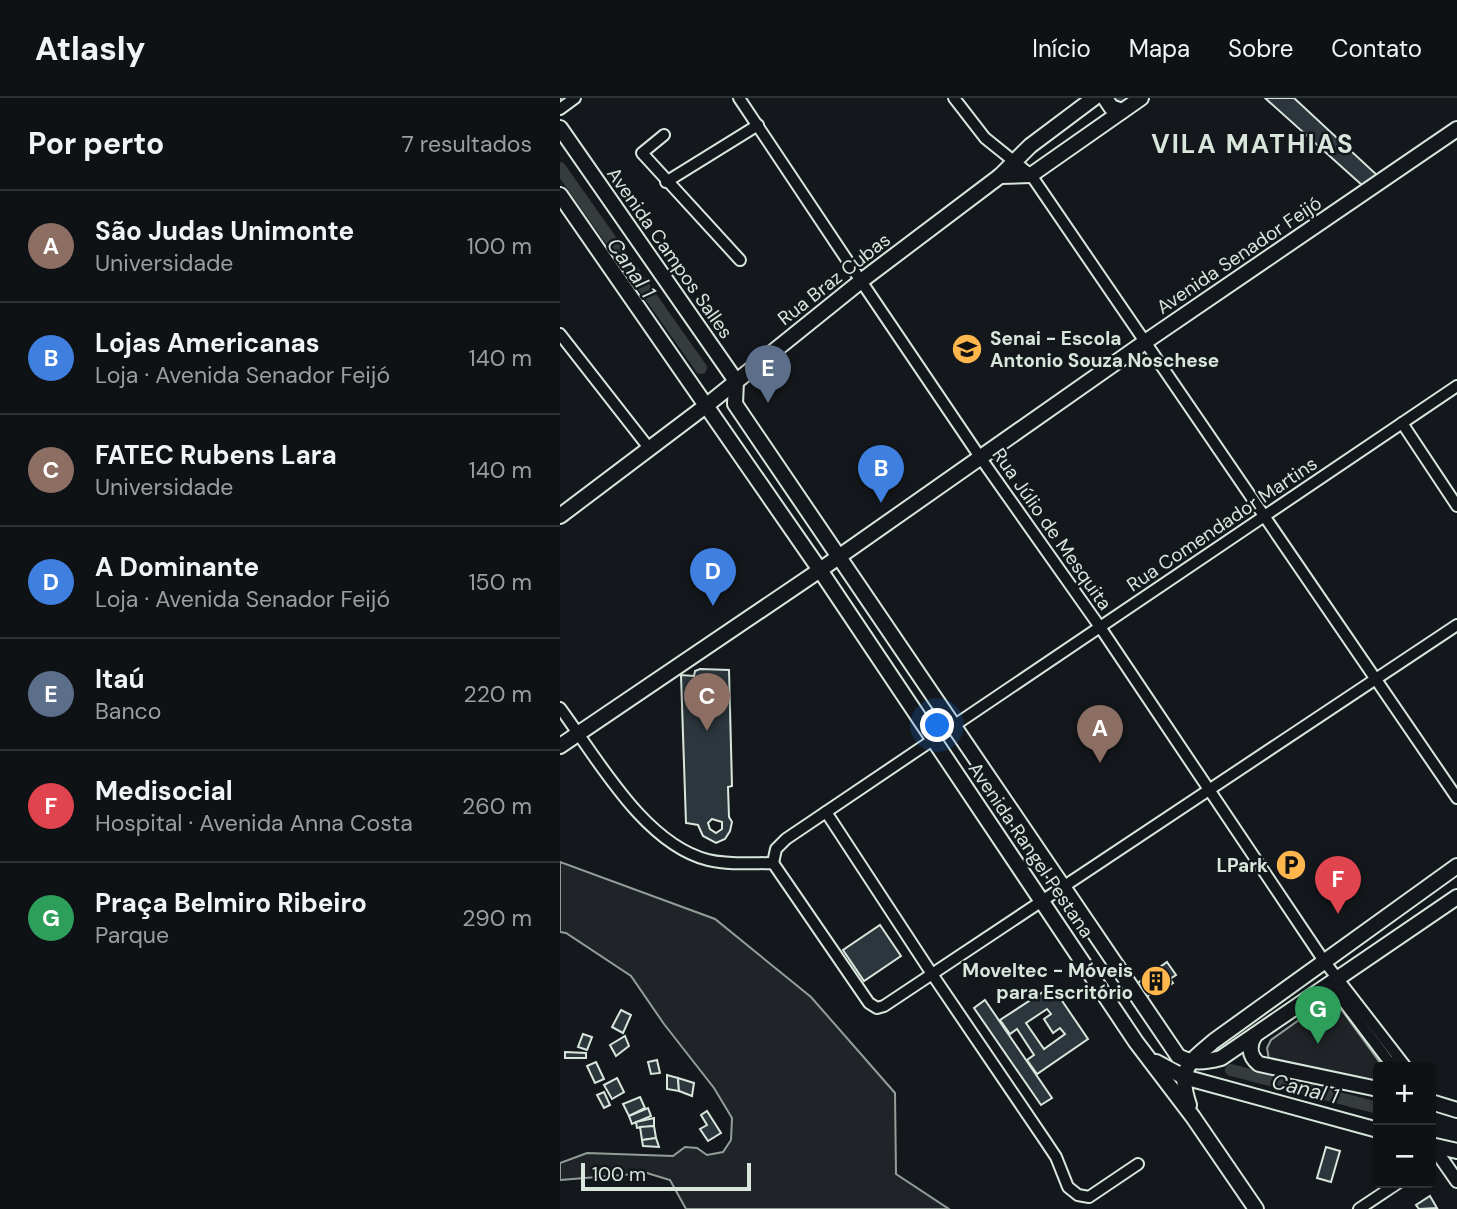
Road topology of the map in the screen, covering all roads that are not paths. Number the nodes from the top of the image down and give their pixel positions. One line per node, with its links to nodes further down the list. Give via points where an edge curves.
1 (575, 98): 7 (street)
2 (739, 98): 9 (street, Rua Júlio de Mesquita)
3 (954, 98): 14 (street, via 985,138)
4 (1105, 98): 8 (main road, via 1111,107)
5 (1141, 98): 8 (main road)
6 (1089, 102): 10 (main road, via 1098,111); 14 (main road, Rua Braz Cubas)
7 (560, 109)
8 (1122, 111): 10 (main road)
9 (758, 125): 17 (street); 20 (street, Rua Júlio de Mesquita)
10 (1100, 127): 15 (main road)
11 (560, 128): 23 (main road, Avenida Campos Salles)
12 (1457, 129): 22 (main road, Avenida Senador Feijó)
13 (664, 135): 17 (street, via 642,153)
14 (1013, 162): 15 (street); 16 (main road, Rua Braz Cubas)
15 (1031, 175): 16 (main road); 22 (street)
16 (1000, 176): 20 (main road, Rua Braz Cubas)
17 (666, 182): 19 (street)
18 (560, 195): 25 (main road)
19 (740, 260)
20 (861, 281): 23 (main road, Rua Braz Cubas); 28 (street, Rua Júlio de Mesquita)
21 (560, 334): 27 (street)
22 (1145, 342): 28 (main road, Avenida Senador Feijó); 31 (street)
23 (736, 381): 25 (main road, Rua Braz Cubas); 32 (main road, Avenida Rangel Pestana, via 735,404)
24 (1457, 386): 26 (street, Rua Comendador Martins)
25 (707, 405): 27 (main road, Rua Braz Cubas); 33 (main road, Avenida Rangel Pestana)
26 (1402, 423): 29 (street); 31 (street, Rua Comendador Martins)
27 (649, 448): 30 (main road, Rua Braz Cubas)
28 (980, 457): 32 (main road, Avenida Senador Feijó); 35 (street, Rua Júlio de Mesquita)
29 (1457, 506)
30 (560, 516)
31 (1264, 516): 35 (street, Rua Comendador Martins); 36 (street)
32 (839, 556): 33 (main road, Avenida Senador Feijó); 38 (main road, Avenida Rangel Pestana)
33 (820, 569): 39 (main road, Avenida Senador Feijó); 40 (main road, Avenida Rangel Pestana)
34 (1457, 625): 36 (street)
35 (1100, 627): 38 (street, Rua Comendador Martins); 42 (street, Rua Júlio de Mesquita)
36 (1376, 679): 42 (street); 43 (street)
37 (560, 708): 39 (street)
38 (955, 725): 40 (street, Rua Comendador Martins); 47 (main road, Avenida Rangel Pestana)
39 (578, 733): 41 (main road, Avenida Senador Feijó); 45 (street, via 636,814 681,847 706,859)
40 (934, 739): 44 (street, Rua Comendador Martins); 49 (main road, Avenida Rangel Pestana)
41 (560, 746)
42 (1208, 790): 47 (street); 50 (street, Rua Júlio de Mesquita)
43 (1457, 798)
44 (826, 812): 45 (street, Rua Comendador Martins, via 782,842); 51 (street)
45 (773, 863): 51 (street, via 869,1003 884,1006)
46 (1457, 866): 50 (main road)
47 (1063, 887): 49 (street); 55 (main road, Avenida Rangel Pestana)
48 (1457, 897): 52 (main road)
49 (1042, 901): 51 (street); 54 (main road, Avenida Rangel Pestana)
50 (1324, 961): 52 (street, Rua Júlio de Mesquita); 55 (main road)
51 (932, 974): 68 (street, via 1056,1157 1068,1187 1089,1197)
52 (1333, 982): 53 (main road); 56 (street); 57 (street)
53 (1255, 1035): 55 (main road, via 1221,1058); 60 (main road, via 1250,1050 1259,1064)
54 (1143, 1051): 58 (main road); 63 (main road, Avenida Rangel Pestana)
55 (1191, 1060): 58 (main road); 59 (main road)
56 (1389, 1062)
57 (1402, 1062)
58 (1184, 1077): 59 (main road); 63 (main road)
59 (1204, 1083): 64 (main road)
60 (1373, 1087)
61 (1436, 1104): 62 (main road)
62 (1457, 1110)
63 (1193, 1116): 71 (main road, Avenida Rangel Pestana)
64 (1373, 1129)
65 (1436, 1146): 66 (main road)
66 (1457, 1151)
67 (1436, 1152): 69 (street)
68 (1138, 1164)
69 (1457, 1181)
70 (1390, 1188): 72 (street)
71 (1256, 1209)
72 (1359, 1209)

